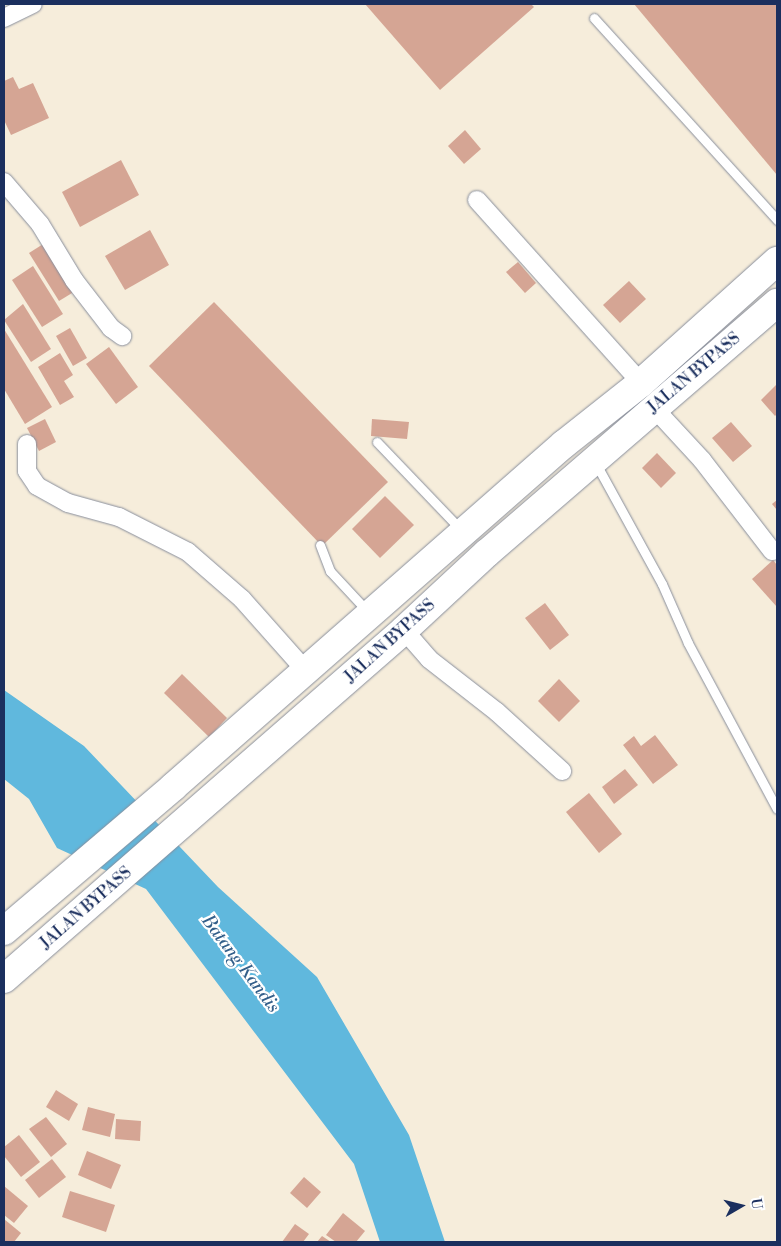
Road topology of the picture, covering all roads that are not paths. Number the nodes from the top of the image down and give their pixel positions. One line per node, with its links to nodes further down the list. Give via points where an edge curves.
1 (33, 4): 2 (street)
2 (4, 18)
3 (594, 18): 6 (lane)
4 (4, 182): 9 (street, via 40,224 74,280 111,328)
5 (477, 200): 10 (street)
6 (777, 220)
7 (777, 261): 10 (highway, JALAN BYPASS)
8 (777, 303): 11 (highway, JALAN BYPASS)
9 (122, 336)
10 (641, 383): 15 (highway, JALAN BYPASS, via 564,444)
11 (654, 408): 14 (highway, JALAN BYPASS); 17 (street, via 702,460)
12 (376, 442): 15 (lane)
13 (26, 444): 20 (street, via 27,471 36,486 68,503 119,517 188,552 242,599)
14 (594, 460): 19 (highway, JALAN BYPASS); 22 (lane, via 662,584 688,643)
15 (463, 532): 18 (highway, JALAN BYPASS)
16 (320, 545): 18 (lane, via 330,571)
17 (772, 551)
18 (370, 615): 20 (highway, JALAN BYPASS)
19 (404, 630): 21 (street, via 429,659 497,712); 24 (highway, JALAN BYPASS)
20 (305, 670): 23 (highway, JALAN BYPASS)
21 (562, 771)
22 (777, 810)
23 (4, 931)
24 (4, 979)

